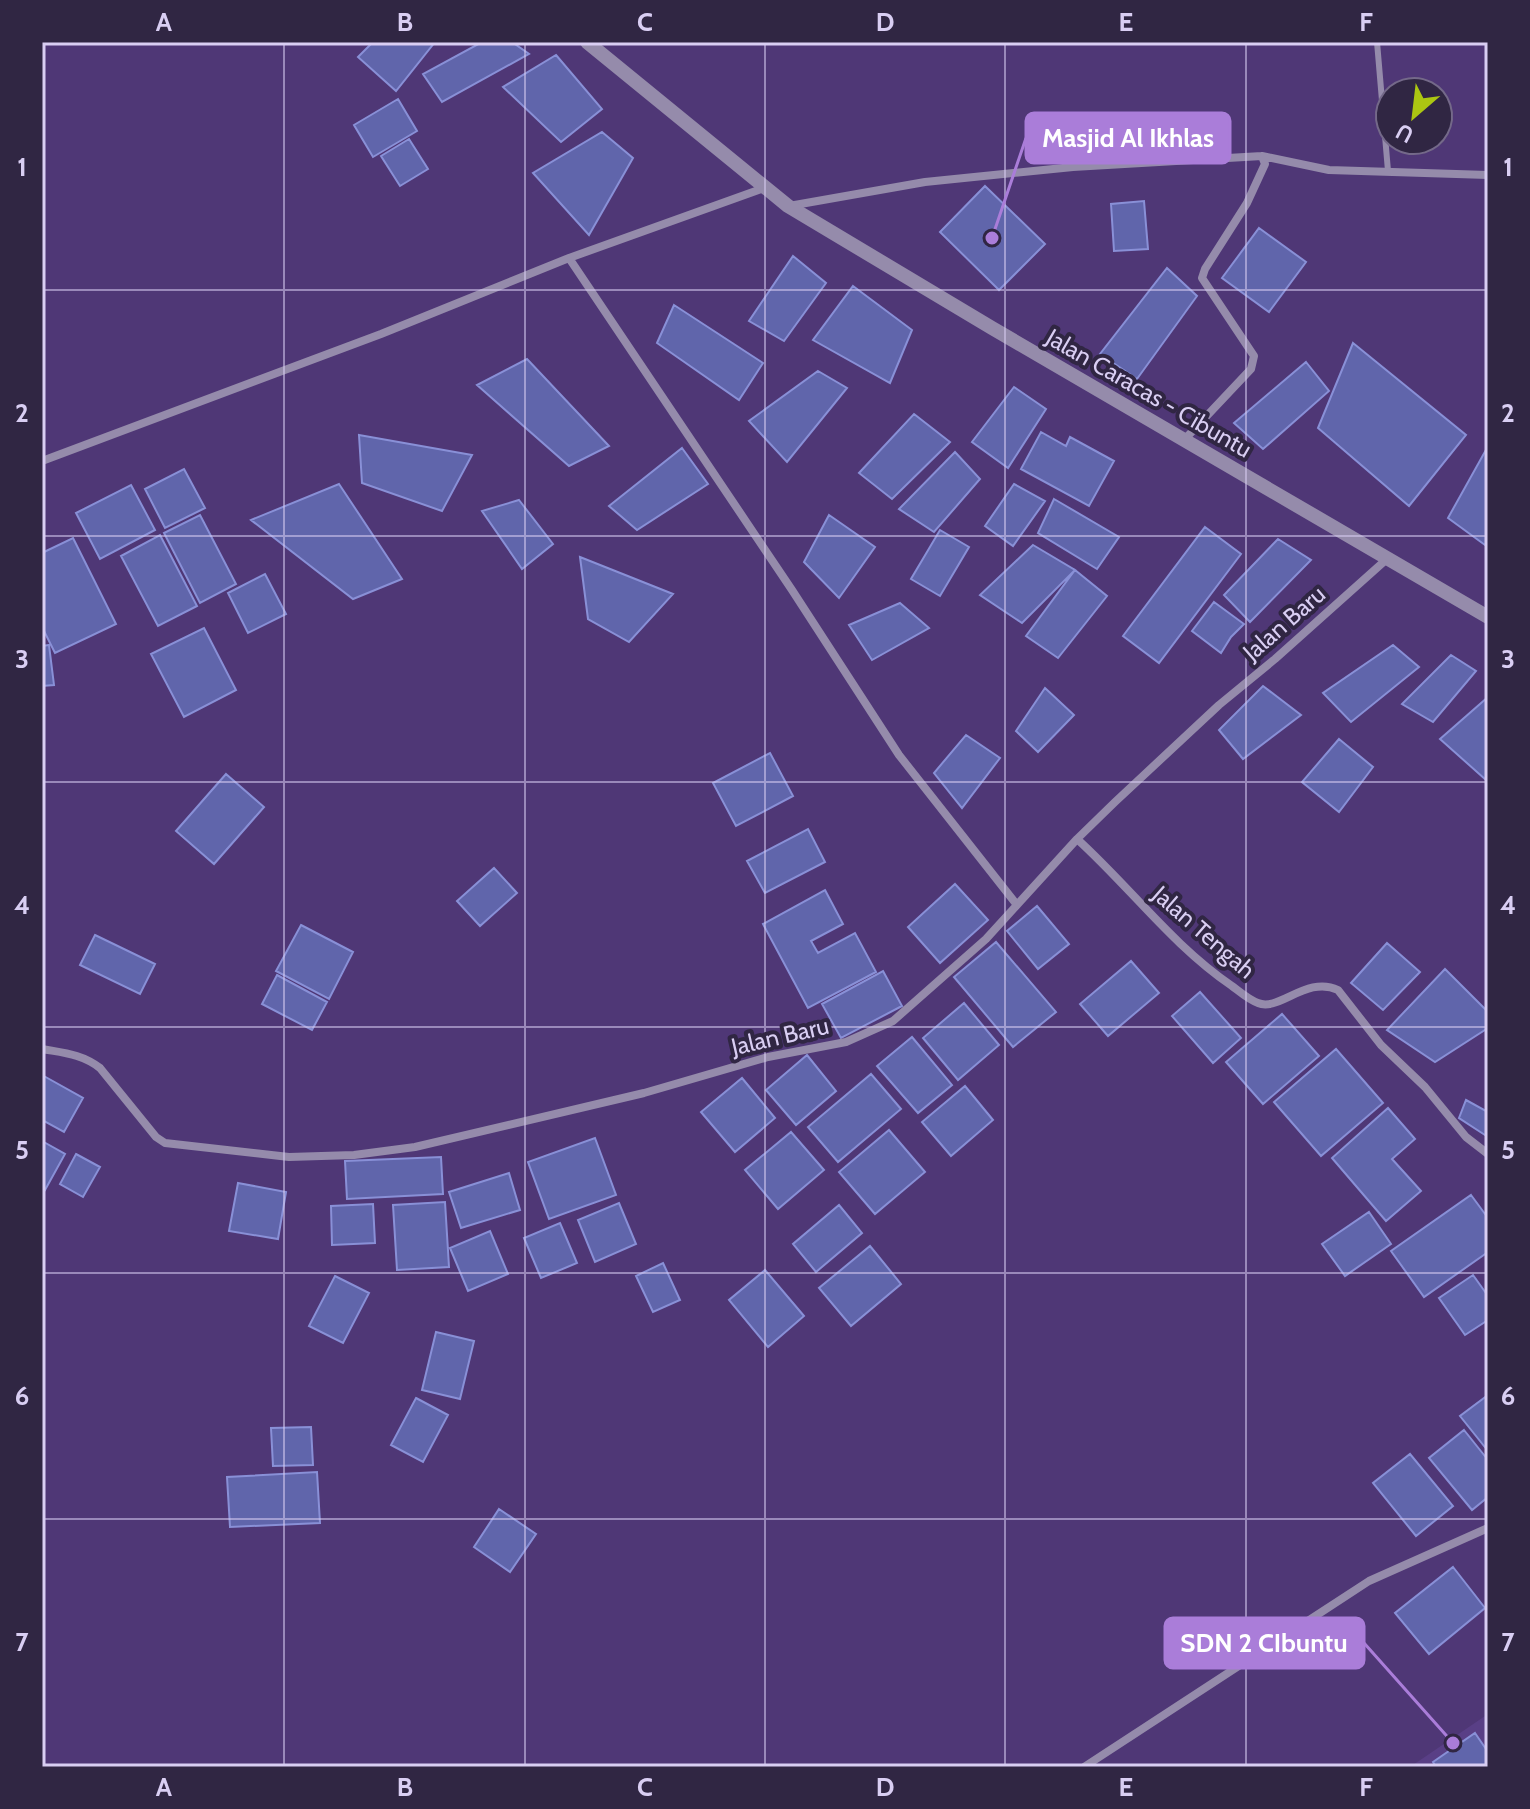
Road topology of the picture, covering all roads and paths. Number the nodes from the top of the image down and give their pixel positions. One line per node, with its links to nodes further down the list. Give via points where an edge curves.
1 (587, 42): 6 (street, Jalan Caracas - Cibuntu)
2 (1377, 42): 4 (lane)
3 (1264, 160): 4 (street, via 1329,170); 7 (street, via 1028,171); 9 (street, via 1247,203 1202,278 1254,356 1251,369)
4 (1388, 171): 5 (street)
5 (1488, 175)
6 (764, 188): 7 (street, Jalan Caracas - Cibuntu); 8 (street)
7 (788, 206): 9 (street, Jalan Caracas - Cibuntu)
8 (569, 258): 10 (street); 14 (street, via 899,755)
9 (1185, 439): 11 (street, Jalan Caracas - Cibuntu)
10 (42, 461)
11 (1389, 558): 12 (street, Jalan Caracas - Cibuntu); 13 (street, Jalan Baru, via 1219,705)
12 (1488, 617)
13 (1077, 839): 14 (street, Jalan Baru); 16 (street, Jalan Tengah, via 1214,974 1256,1002 1267,1004 1317,985 1338,990 1381,1045)
14 (1017, 905): 15 (street, Jalan Baru, via 893,1021 846,1042 415,1147 289,1157 165,1143 90,1060)
15 (42, 1049)
16 (1488, 1154)
17 (1488, 1528): 18 (street, via 1369,1581)
18 (1084, 1767)

